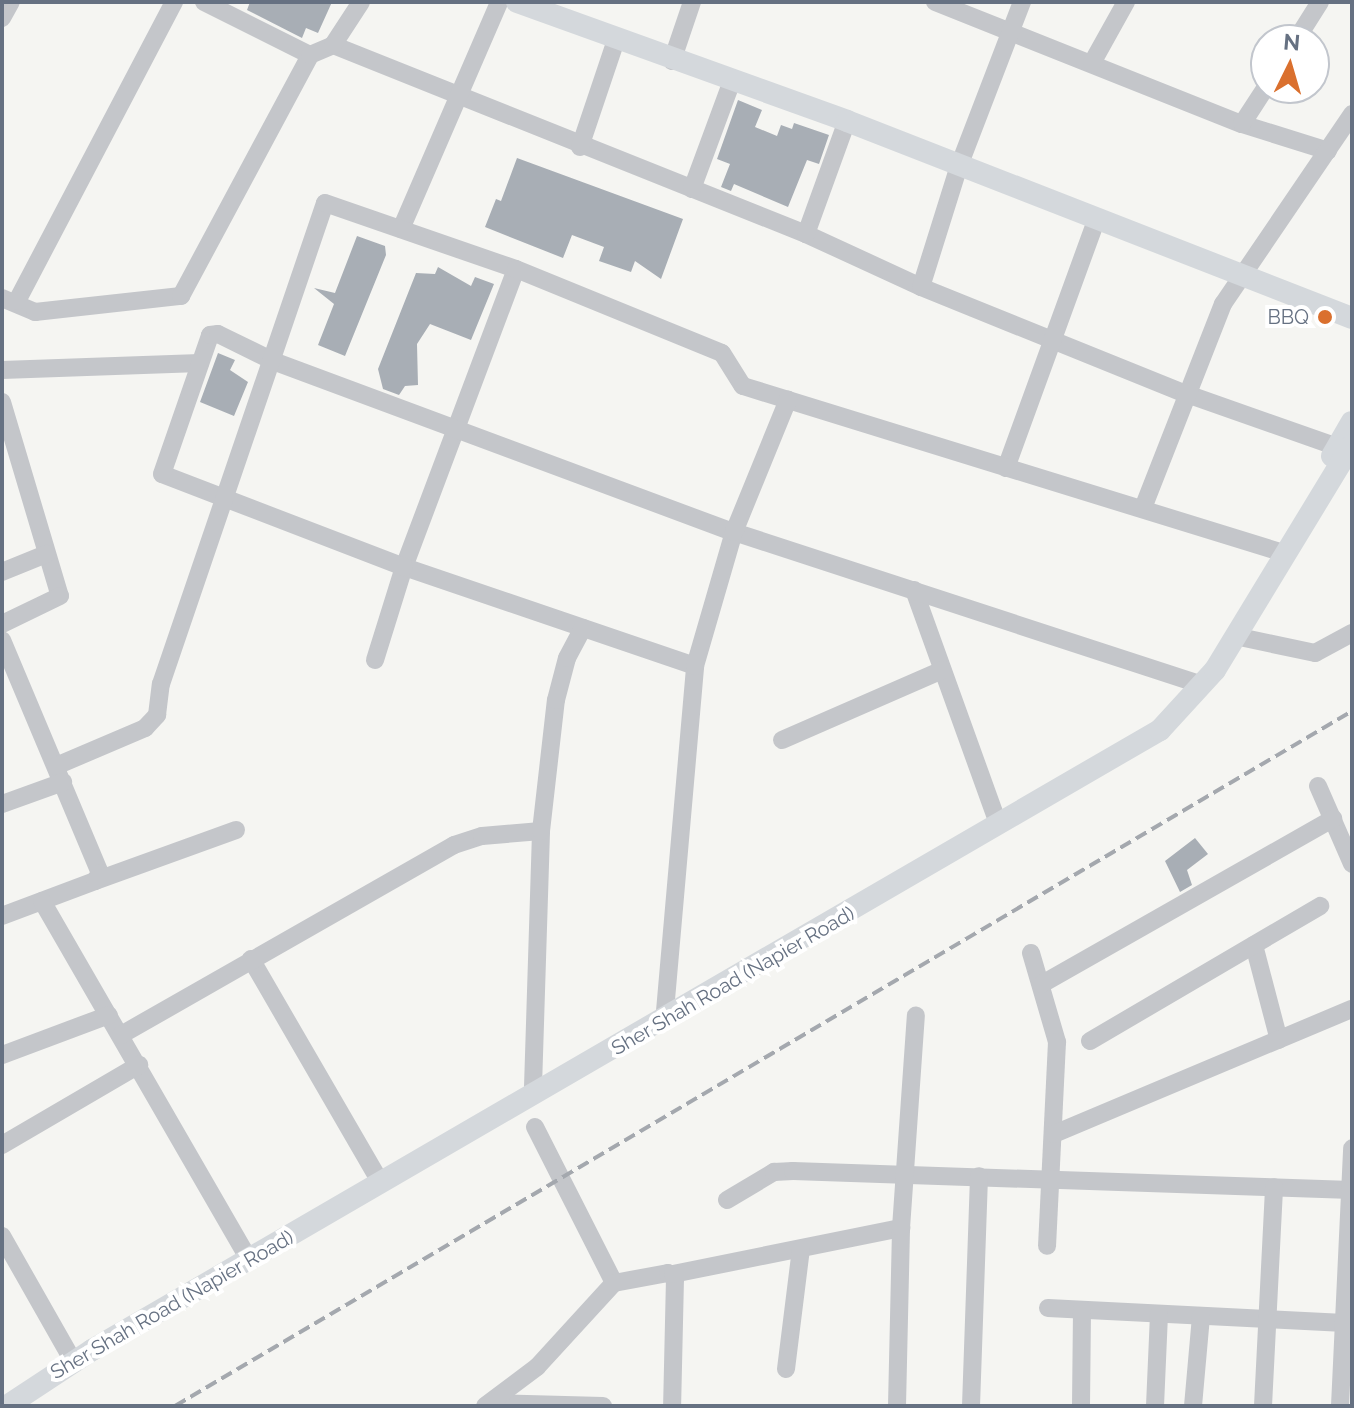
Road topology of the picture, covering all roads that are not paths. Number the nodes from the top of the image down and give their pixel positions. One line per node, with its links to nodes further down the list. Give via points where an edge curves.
1 (11, 2): 12 (street)
2 (174, 2): 36 (street)
3 (204, 2): 17 (street)
4 (361, 2): 16 (street)
5 (499, 2): 21 (street)
6 (517, 2): 15 (main road)
7 (692, 2): 18 (street)
8 (935, 2): 14 (street)
9 (1022, 2): 14 (street)
10 (1126, 2): 19 (street)
11 (1320, 2): 13 (street)
12 (2, 18)
13 (1306, 24)
14 (1012, 31): 19 (street); 28 (street)
15 (616, 40): 18 (main road); 26 (street)
16 (333, 45): 17 (street); 21 (street)
17 (310, 55): 36 (street, via 181,296 35,312)
18 (672, 61): 20 (main road)
19 (1092, 63): 25 (street)
20 (732, 81): 24 (main road); 29 (street)
21 (458, 97): 26 (street); 31 (street)
22 (1255, 104): 25 (street)
23 (1352, 114): 27 (street)
24 (847, 121): 28 (main road); 32 (street)
25 (1242, 124): 27 (street)
26 (580, 147): 29 (street)
27 (1328, 151): 34 (street)
28 (959, 166): 30 (main road); 35 (street)
29 (692, 189): 32 (street)
30 (1096, 221): 34 (main road); 38 (street)
31 (401, 229): 33 (street); 39 (street, via 325,203)
32 (806, 234): 35 (street)
33 (516, 269): 43 (street, via 722,353 743,386); 46 (street)
34 (1243, 273): 37 (main road); 42 (street)
35 (921, 287): 38 (street)
36 (9, 300)
37 (1352, 318)
38 (1053, 340): 42 (street); 48 (street)
39 (273, 361): 40 (street, via 218,334 210,335); 46 (street); 49 (street)
40 (200, 363): 41 (street); 49 (street, via 162,474)
41 (2, 370)
42 (1184, 393): 47 (street); 50 (street)
43 (788, 400): 48 (street); 51 (street)
44 (2, 402): 53 (street)
45 (1352, 422): 47 (main road, Sher Shah Road (Napier Road))
46 (457, 425): 51 (street); 54 (street)
47 (1344, 446): 60 (main road, Sher Shah Road (Napier Road))
48 (1006, 468): 50 (street)
49 (222, 499): 54 (street); 67 (street, via 161,684 153,724)
50 (1143, 508): 52 (street)
51 (734, 532): 56 (street); 63 (street)
52 (1277, 551)
53 (46, 554): 55 (street); 57 (street, via 60,596)
54 (404, 567): 58 (street); 62 (street)
55 (2, 572)
56 (914, 590): 64 (street); 65 (street)
57 (2, 624)
58 (583, 628): 63 (street); 73 (street, via 567,658 556,700)
59 (1352, 633): 60 (street, via 1315,653)
60 (1235, 636): 122 (main road, Sher Shah Road (Napier Road), via 1187,706 1116,760 92,1350)
61 (2, 640): 67 (street)
62 (375, 660)
63 (695, 666): 84 (street)
64 (942, 670): 66 (street); 70 (street)
65 (1195, 683)
66 (782, 740)
67 (59, 774): 69 (street); 75 (street, via 98,864)
68 (1318, 786): 71 (street)
69 (2, 804)
70 (996, 818)
71 (1333, 819): 74 (street); 82 (street)
72 (236, 830): 75 (street)
73 (541, 831): 81 (street, via 482,836 454,845); 92 (street)
74 (1351, 861)
75 (95, 881): 76 (street)
76 (42, 901): 78 (street); 85 (street)
77 (1320, 906): 79 (street)
78 (2, 916)
79 (1254, 945): 88 (street); 89 (street)
80 (1031, 953): 82 (street)
81 (251, 959): 87 (street); 99 (street)
82 (1042, 984): 94 (street, via 1057,1042)
83 (1352, 1009): 88 (street)
84 (665, 1011)
85 (109, 1015): 87 (street); 90 (street)
86 (916, 1016): 97 (street)
87 (121, 1035): 91 (street)
88 (1279, 1040): 94 (street)
89 (1090, 1041)
90 (2, 1055)
91 (139, 1065): 95 (street); 108 (street)
92 (533, 1087)
93 (535, 1127): 111 (street)
94 (1054, 1134): 100 (street)
95 (2, 1145)
96 (1352, 1148): 102 (street)
97 (905, 1174): 98 (street); 103 (street, via 774,1172); 104 (street)
98 (979, 1176): 100 (street); 126 (street)
99 (378, 1178)
100 (1052, 1178): 101 (street); 106 (street)
101 (1274, 1187): 102 (street); 116 (street)
102 (1350, 1190): 109 (street)
103 (727, 1200)
104 (901, 1228): 107 (street); 125 (street)
105 (2, 1236): 118 (street)
106 (1047, 1246)
107 (801, 1249): 110 (street); 119 (street)
108 (245, 1252)
109 (1349, 1262): 117 (street)
110 (673, 1274): 111 (street); 124 (street)
111 (614, 1283): 120 (street, via 537,1367)
112 (1048, 1308): 113 (street)
113 (1082, 1310): 114 (street); 127 (street)
114 (1159, 1314): 115 (street); 128 (street)
115 (1201, 1316): 116 (street); 129 (street)
116 (1268, 1319): 117 (street); 130 (street)
117 (1347, 1329): 131 (street)
118 (69, 1354)
119 (786, 1369)
120 (487, 1404): 121 (street)
121 (514, 1405): 123 (street)
122 (7, 1406)
123 (603, 1406)
124 (672, 1406)
125 (897, 1406)
126 (971, 1406)
127 (1081, 1406)
128 (1155, 1406)
129 (1193, 1406)
130 (1263, 1406)
131 (1340, 1406)

